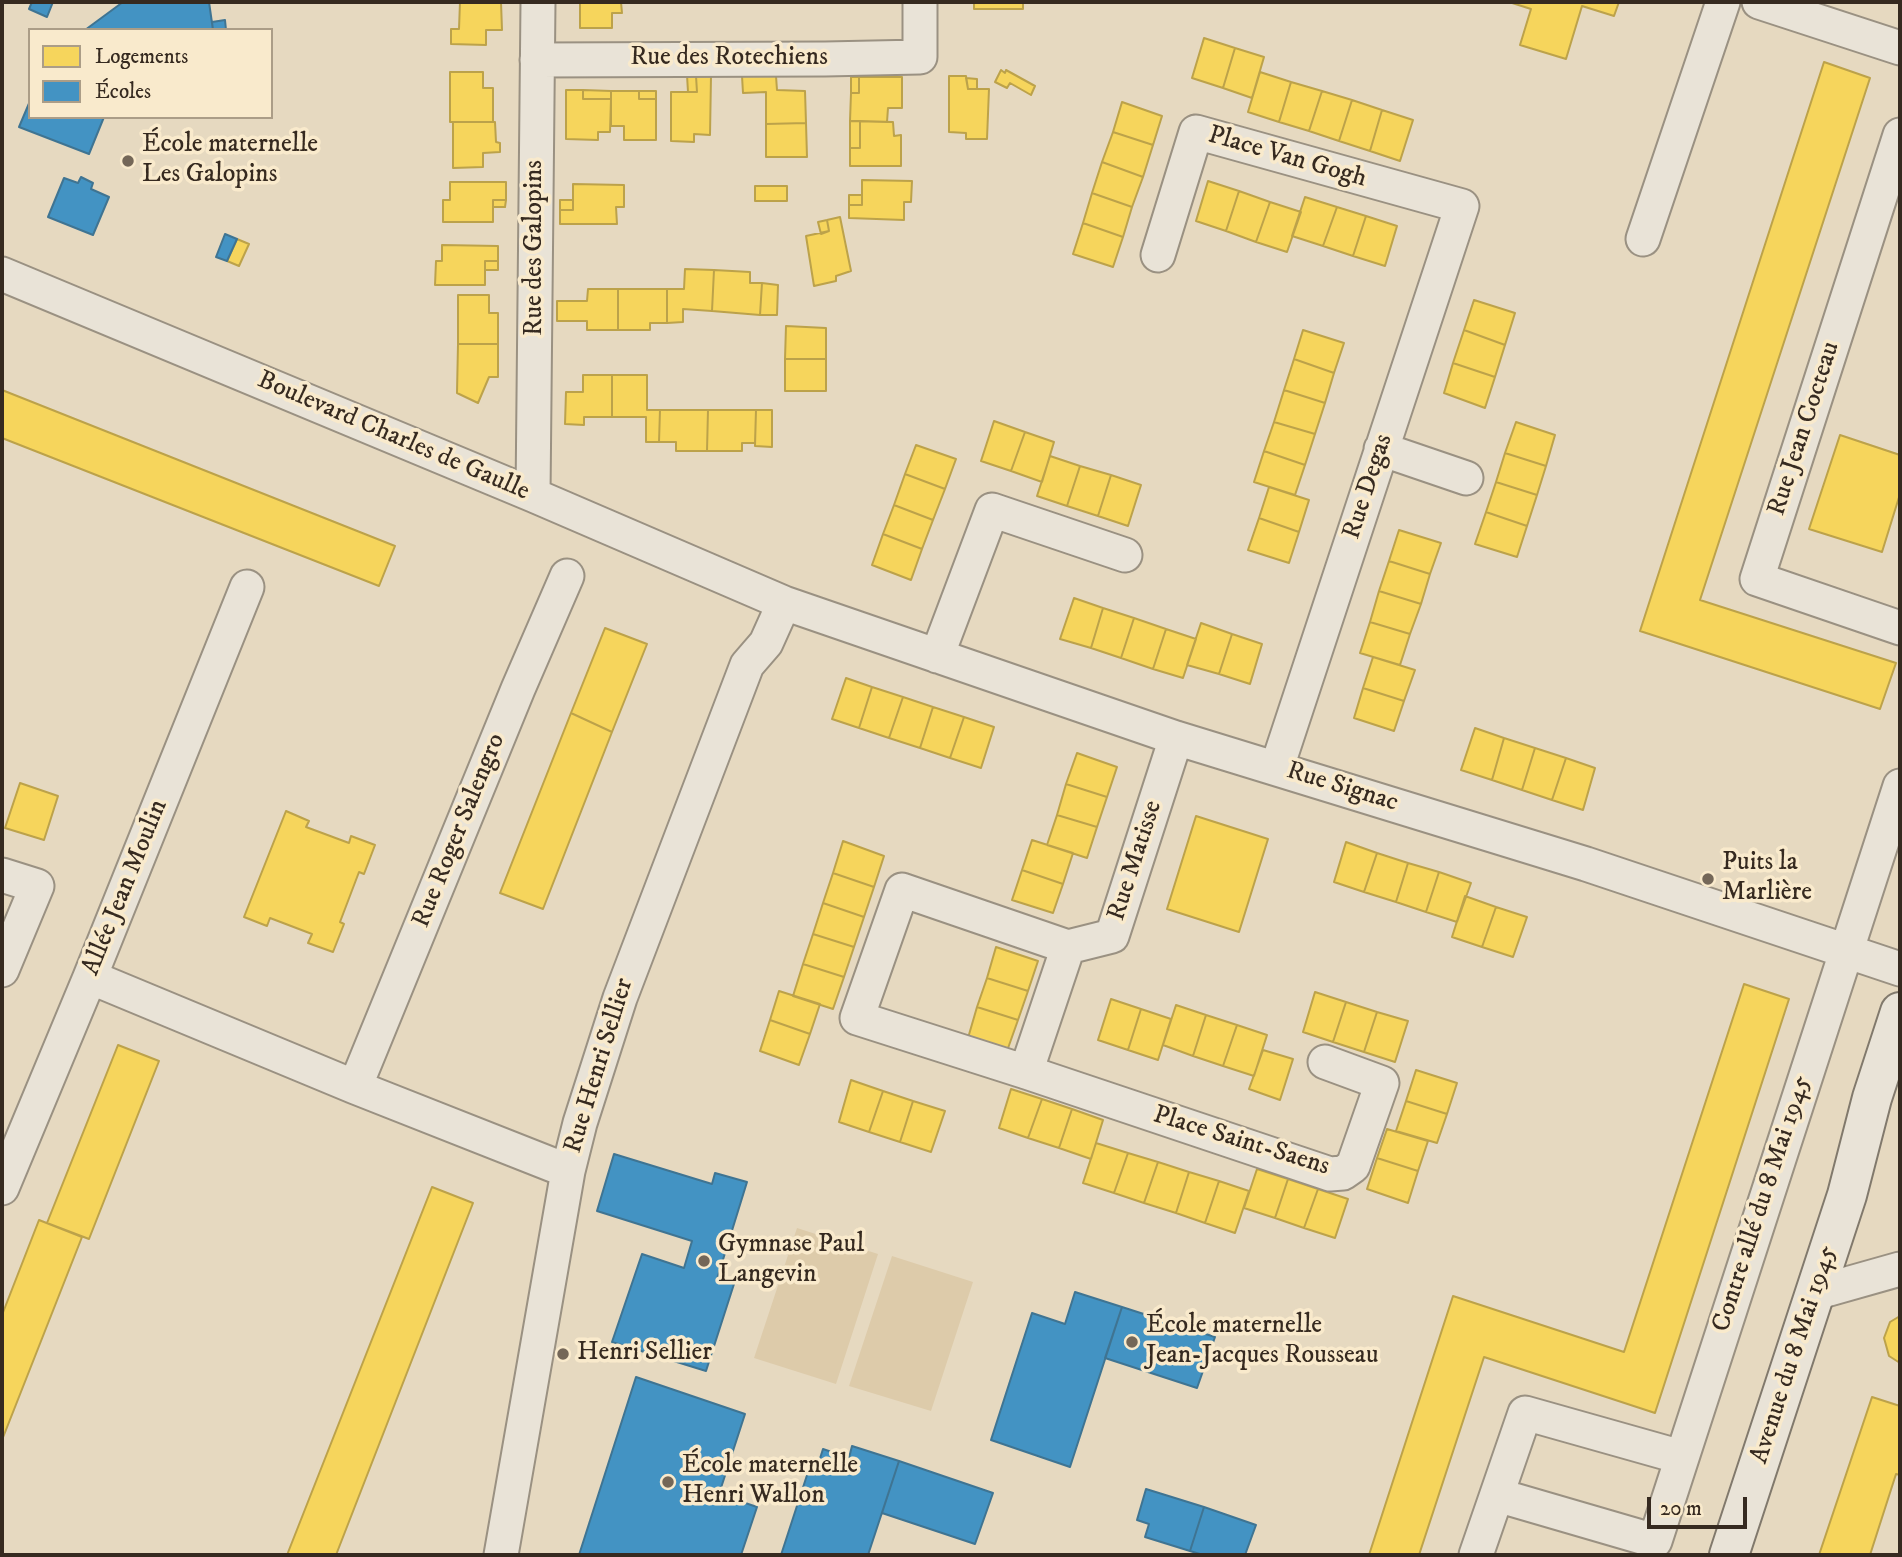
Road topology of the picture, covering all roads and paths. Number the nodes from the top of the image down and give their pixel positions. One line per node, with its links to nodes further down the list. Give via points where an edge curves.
1 (538, 2): 6 (street, Rue des Galopins)
2 (920, 2): 6 (street, Rue des Rotechiens, via 920,57)
3 (1723, 2): 9 (street)
4 (1759, 2): 5 (street)
5 (1900, 48)
6 (537, 60): 14 (street, Rue des Galopins)
7 (1900, 135): 19 (street, Rue Jean Cocteau, via 1757,579)
8 (1462, 206): 10 (street, Place Van Gogh, via 1196,132); 12 (street, Rue Degas)
9 (1643, 239)
10 (1158, 255)
11 (2, 274): 14 (street, Boulevard Charles de Gaulle)
12 (1381, 450): 13 (street); 22 (street, Rue Degas)
13 (1466, 478)
14 (533, 495): 18 (street, Boulevard Charles de Gaulle)
15 (1125, 555): 20 (street, via 992,510)
16 (567, 576): 33 (street, Rue Roger Salengro)
17 (247, 587): 29 (street, Allée Jean Moulin)
18 (784, 603): 20 (street, Rue Signac); 35 (street, Rue Henri Sellier, via 766,643 747,666 630,972)
19 (1900, 628)
20 (937, 656): 21 (street, Rue Signac)
21 (1175, 738): 22 (street, Rue Signac); 25 (street, Rue Matisse, via 1112,936)
22 (1277, 767): 26 (street, Rue Signac)
23 (1900, 786): 26 (street)
24 (2, 874): 28 (street, via 37,886)
25 (1068, 947): 32 (street); 32 (street, via 902,890 857,1018)
26 (1846, 950): 27 (street, Rue Signac); 40 (street, Contre allé du 8 Mai 1945)
27 (1900, 969)
28 (2, 970)
29 (90, 977): 33 (street); 36 (street, Allée Jean Moulin)
30 (1900, 1012): 37 (main road, Avenue du 8 Mai 1945)
31 (1325, 1062): 32 (street, Place Saint-Saens, via 1382,1083 1353,1166 1330,1174)
32 (1027, 1072)
33 (355, 1087): 35 (street)
34 (1900, 1087): 37 (main road, Avenue du 8 Mai 1945)
35 (568, 1171): 42 (street, Rue Henri Sellier)
36 (2, 1188)
37 (1847, 1195): 39 (main road, Avenue du 8 Mai 1945)
38 (1900, 1269): 39 (street)
39 (1815, 1293): 44 (main road, Avenue du 8 Mai 1945)
40 (1681, 1457): 41 (street, via 1524,1412); 41 (street, Contre allé du 8 Mai 1945, via 1654,1541)
41 (1497, 1495): 43 (street)
42 (501, 1555)
43 (1476, 1555)
44 (1729, 1555)

